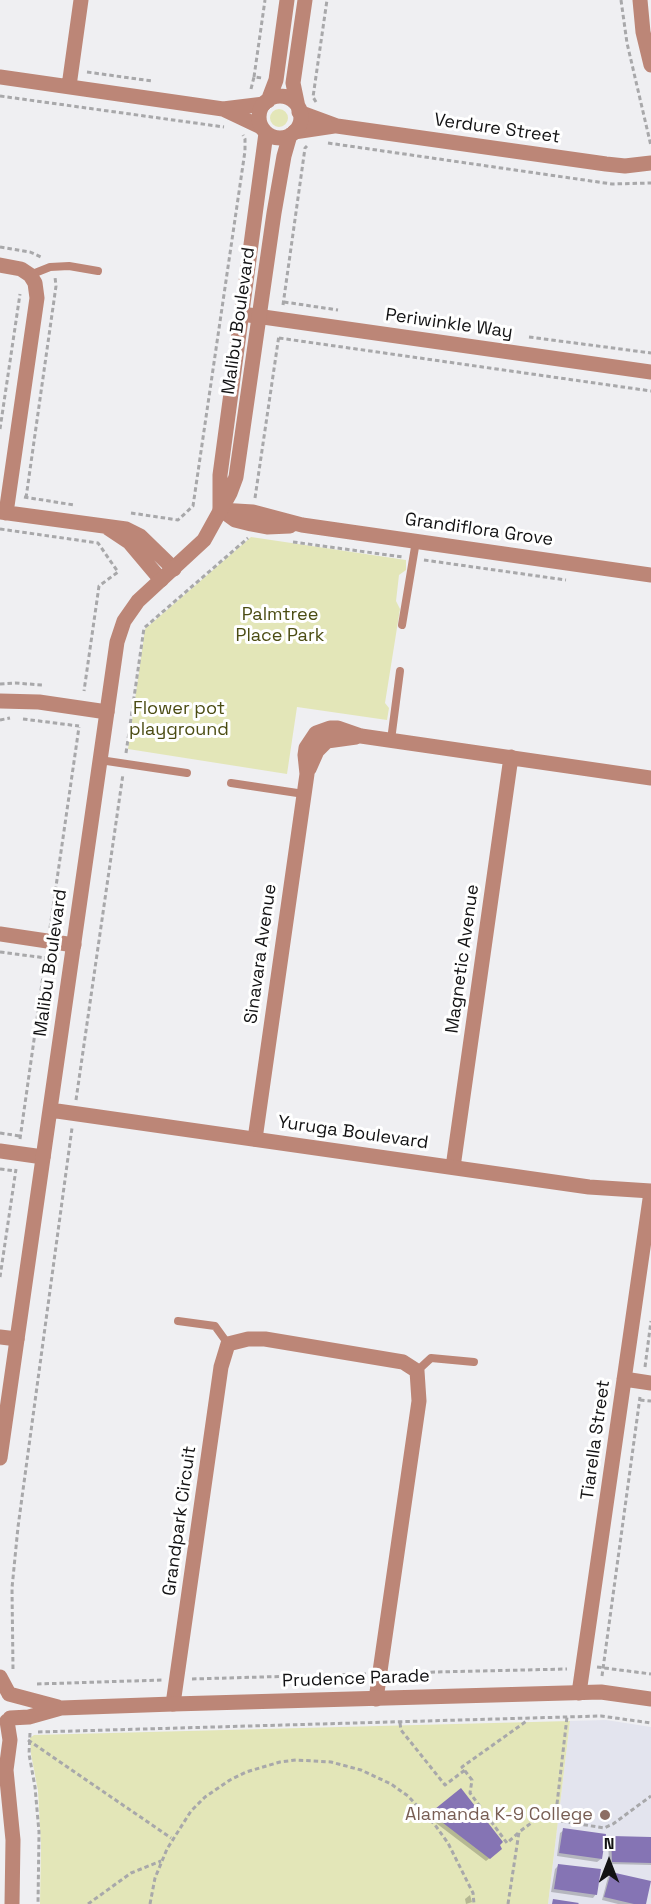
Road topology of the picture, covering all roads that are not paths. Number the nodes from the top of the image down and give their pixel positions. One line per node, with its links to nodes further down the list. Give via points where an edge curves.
1 (81, 0): 7 (street)
2 (287, 0): 8 (street, via 276,80)
3 (305, 0): 9 (street, via 293,83)
4 (640, 0): 5 (street)
5 (651, 65)
6 (0, 77): 7 (street)
7 (69, 86): 10 (street)
8 (266, 102): 9 (street, via 281,97); 10 (street); 12 (street, via 259,115)
9 (298, 109): 11 (street, Verdure Street); 13 (street, via 300,123)
10 (222, 110): 12 (street)
11 (315, 129): 13 (street, Verdure Street); 14 (street, Verdure Street, via 337,126 625,166)
12 (264, 130): 13 (street, via 278,138); 18 (street, Malibu Boulevard)
13 (292, 134): 19 (street, Malibu Boulevard, via 284,156)
14 (651, 163)
15 (0, 265): 17 (street)
16 (98, 271): 17 (lane, via 50,267)
17 (30, 275): 22 (street, via 37,298 9,495)
18 (242, 314): 19 (street, Periwinkle Way); 21 (street, Malibu Boulevard, via 219,475)
19 (259, 317): 20 (street, Periwinkle Way); 21 (street, Malibu Boulevard, via 236,477)
20 (651, 372)
21 (220, 510): 23 (street, Grandiflora Grove, via 253,512); 23 (street, Grandiflora Grove, via 235,520 267,527); 26 (street, Malibu Boulevard, via 204,540)
22 (3, 512): 24 (street)
23 (302, 525): 25 (street, Grandiflora Grove)
24 (105, 527): 26 (street, via 132,531); 28 (street, via 129,542)
25 (416, 541): 27 (street, Grandiflora Grove); 29 (lane)
26 (174, 568): 28 (street, Malibu Boulevard)
27 (651, 575)
28 (161, 580): 32 (street, Malibu Boulevard, via 138,601 124,621)
29 (402, 625)
30 (400, 671): 33 (lane)
31 (0, 701): 32 (street, via 39,702)
32 (106, 712): 35 (street, Malibu Boulevard)
33 (391, 740): 34 (street); 39 (street, Sinavara Avenue, via 330,728 306,748)
34 (512, 757): 37 (street); 46 (street, Magnetic Avenue)
35 (99, 760): 36 (lane); 41 (street, Malibu Boulevard)
36 (187, 773)
37 (651, 778)
38 (231, 783): 39 (lane)
39 (304, 794): 43 (street, Sinavara Avenue)
40 (0, 934): 41 (street)
41 (74, 945): 42 (street, Malibu Boulevard)
42 (50, 1110): 43 (street, Yuruga Boulevard); 45 (street, Malibu Boulevard)
43 (255, 1139): 46 (street, Yuruga Boulevard)
44 (0, 1151): 45 (street)
45 (43, 1157): 50 (street, Malibu Boulevard)
46 (453, 1167): 47 (street, Yuruga Boulevard, via 606,1189)
47 (651, 1191): 54 (street, Tiarella Street)
48 (178, 1321): 51 (lane, via 215,1326)
49 (0, 1337): 50 (street)
50 (16, 1340): 56 (street, Malibu Boulevard)
51 (228, 1344): 53 (street, via 265,1340 403,1362); 62 (street, Grandpark Circuit, via 221,1367)
52 (474, 1362): 53 (lane, via 431,1358)
53 (417, 1371): 60 (street, via 419,1401)
54 (624, 1379): 55 (street); 59 (street, Tiarella Street)
55 (647, 1382)
56 (0, 1458)
57 (0, 1677): 58 (street)
58 (6, 1691): 63 (street, Prudence Parade); 64 (street, via 14,1706)
59 (579, 1693): 60 (street, Prudence Parade); 61 (street, Prudence Parade)
60 (376, 1699): 62 (street, Prudence Parade)
61 (651, 1699)
62 (173, 1704): 63 (street, Prudence Parade)
63 (61, 1708): 64 (street, Prudence Parade)
64 (6, 1721): 65 (street, via 10,1740)
65 (3, 1764): 66 (street, via 13,1840)
66 (12, 1904)

